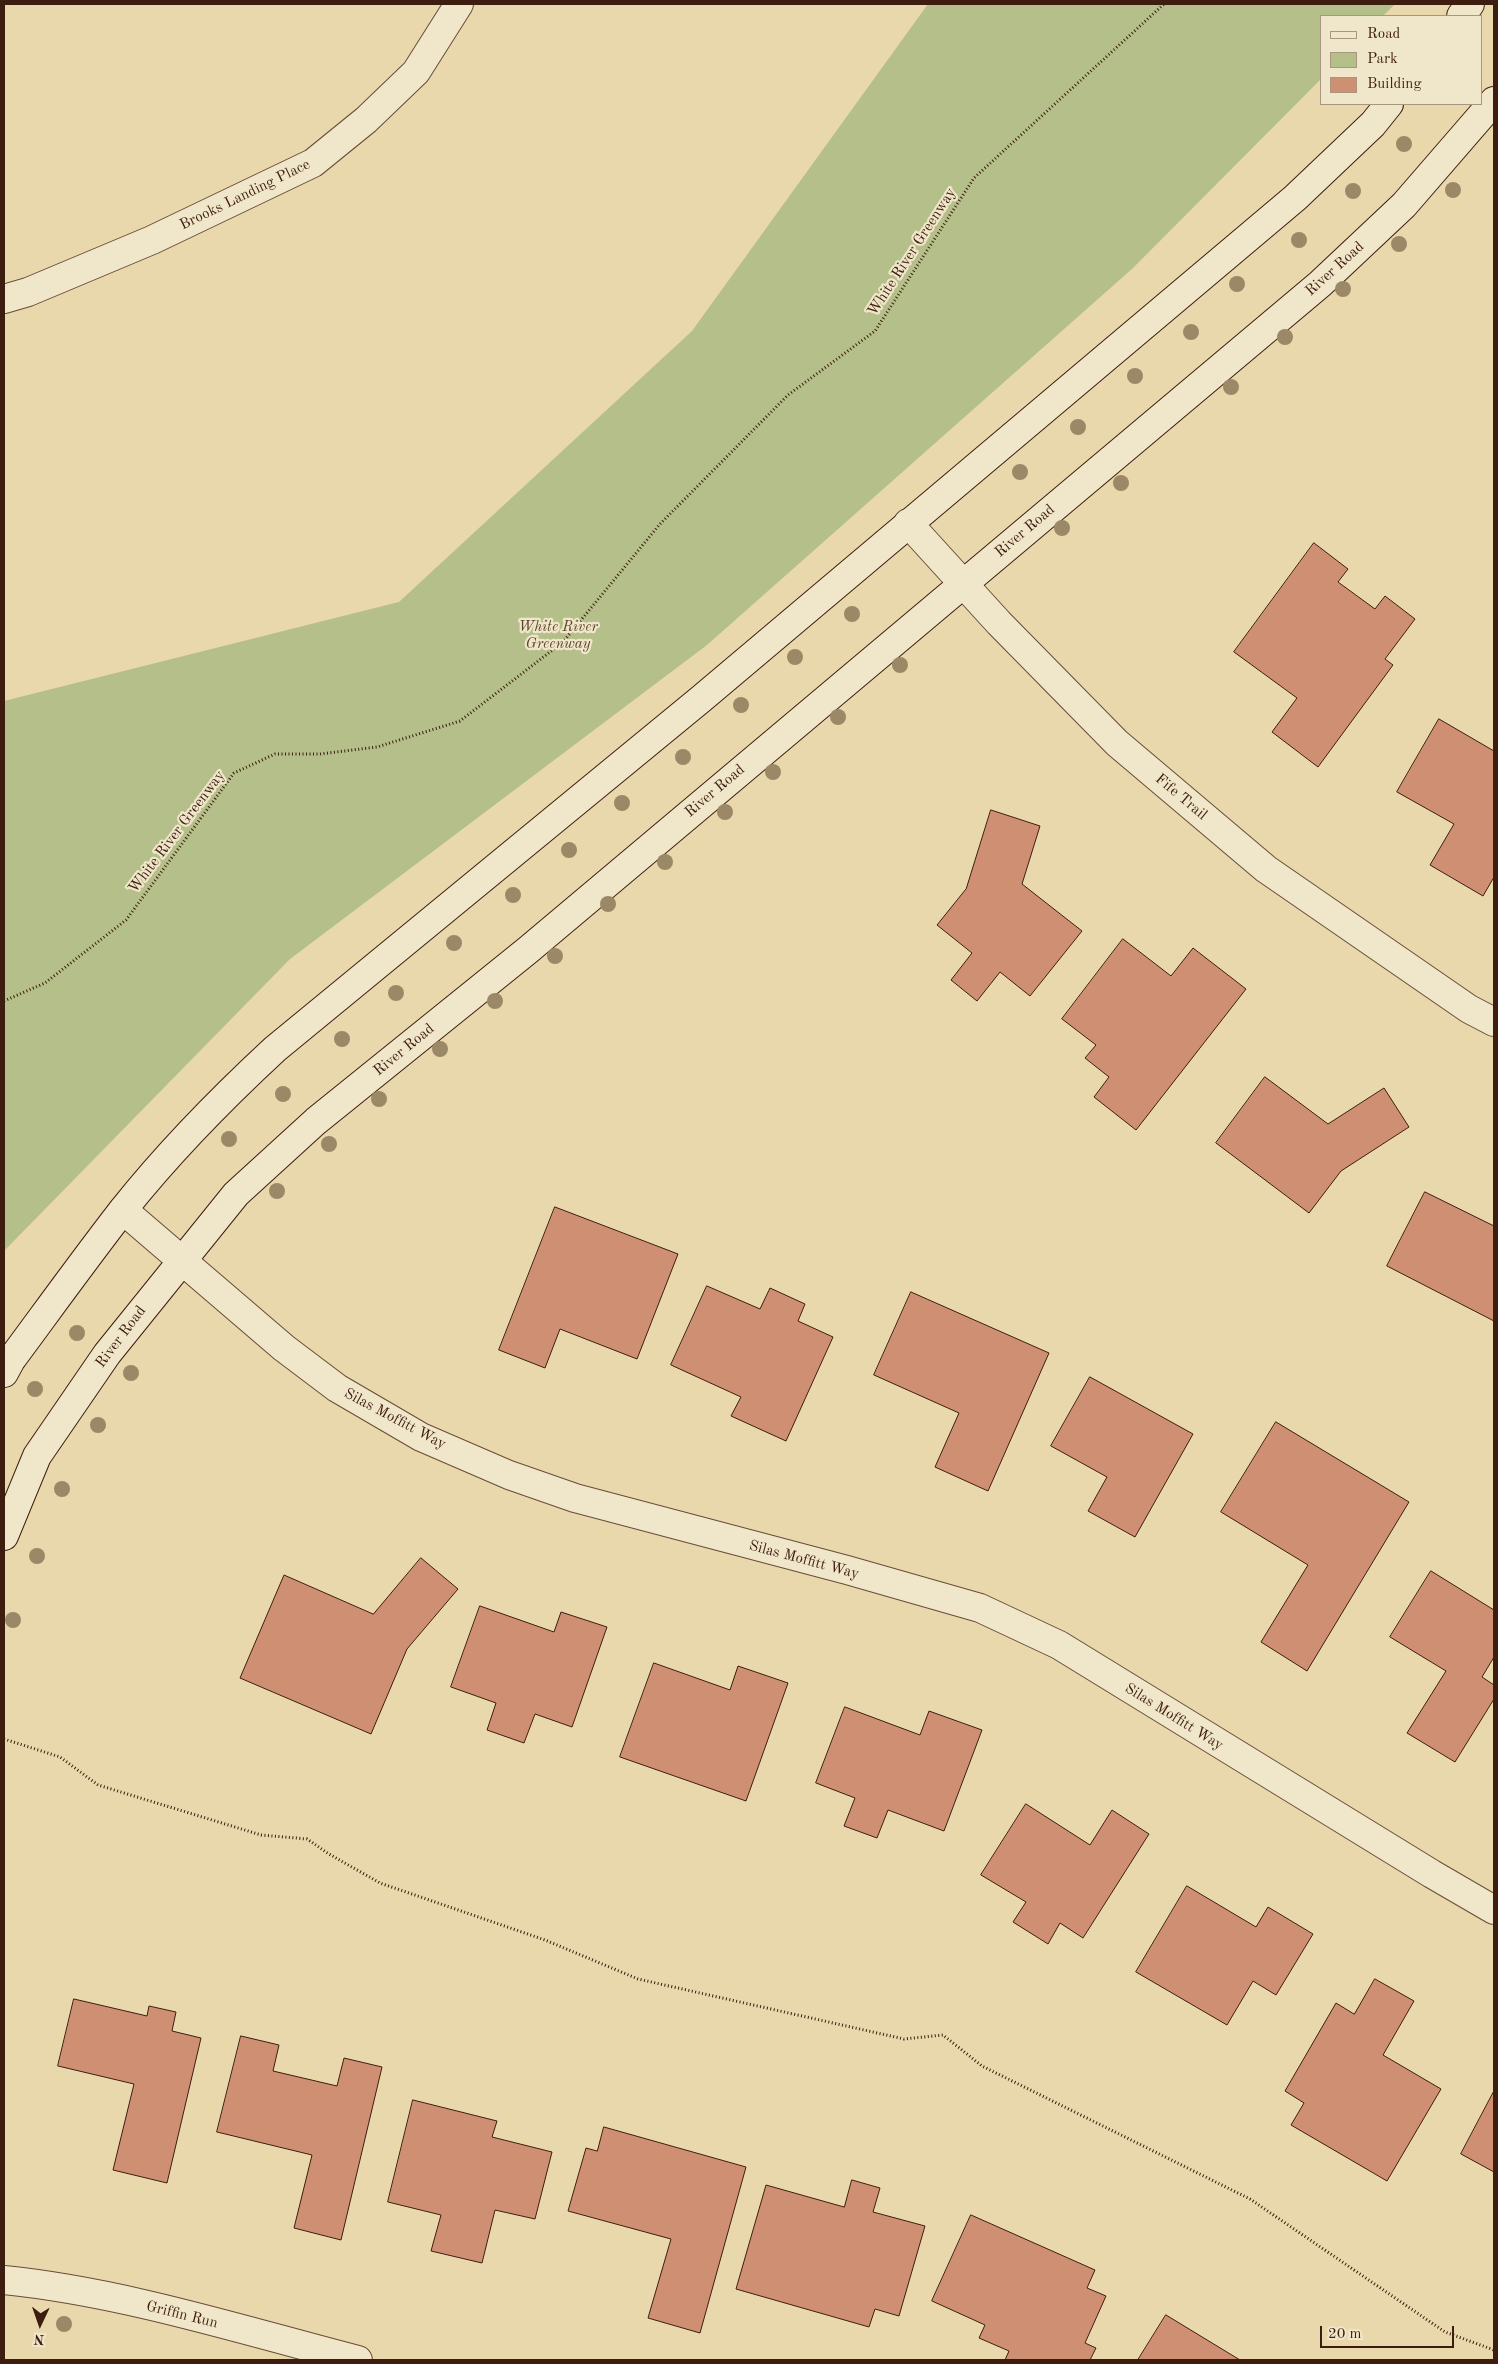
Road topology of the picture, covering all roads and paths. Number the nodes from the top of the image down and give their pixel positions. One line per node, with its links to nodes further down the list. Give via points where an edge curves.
1 (459, 4): 7 (main road, Brooks Landing Place, via 416,72 366,120 313,163 152,240)
2 (1164, 4): 10 (path, White River Greenway, via 974,178 875,332 788,395 660,524 563,642 460,721 377,747 320,754 275,754 234,773 126,920 46,983)
3 (1470, 4): 4 (main road)
4 (1462, 15)
5 (1494, 101): 9 (main road, River Road, via 1404,205 1320,284)
6 (1388, 105): 8 (main road, via 1373,124 1295,198)
7 (4, 299)
8 (908, 523): 9 (main road, Fife Trail); 12 (main road, via 701,699 275,1049 196,1126)
9 (963, 583): 11 (main road, Fife Trail, via 1117,743 1266,870 1469,1010); 13 (main road, River Road, via 528,950 316,1121 236,1194)
10 (4, 1001)
11 (1494, 1022)
12 (123, 1210): 13 (main road, Silas Moffitt Way); 14 (main road)
13 (180, 1260): 15 (main road, River Road, via 107,1354 37,1456); 17 (main road, Silas Moffitt Way, via 337,1388 422,1437 509,1475 575,1498 980,1608 1059,1645)
14 (4, 1373)
15 (4, 1536)
16 (4, 1739): 19 (path, via 60,1757 98,1785 261,1835 307,1838 380,1883 545,1940 638,1979 904,2039 943,2035 982,2066 1250,2199 1445,2332)
17 (1494, 1910)
18 (4, 2280): 20 (main road, Griffin Run, via 50,2284)
19 (1494, 2350)
20 (358, 2360)

